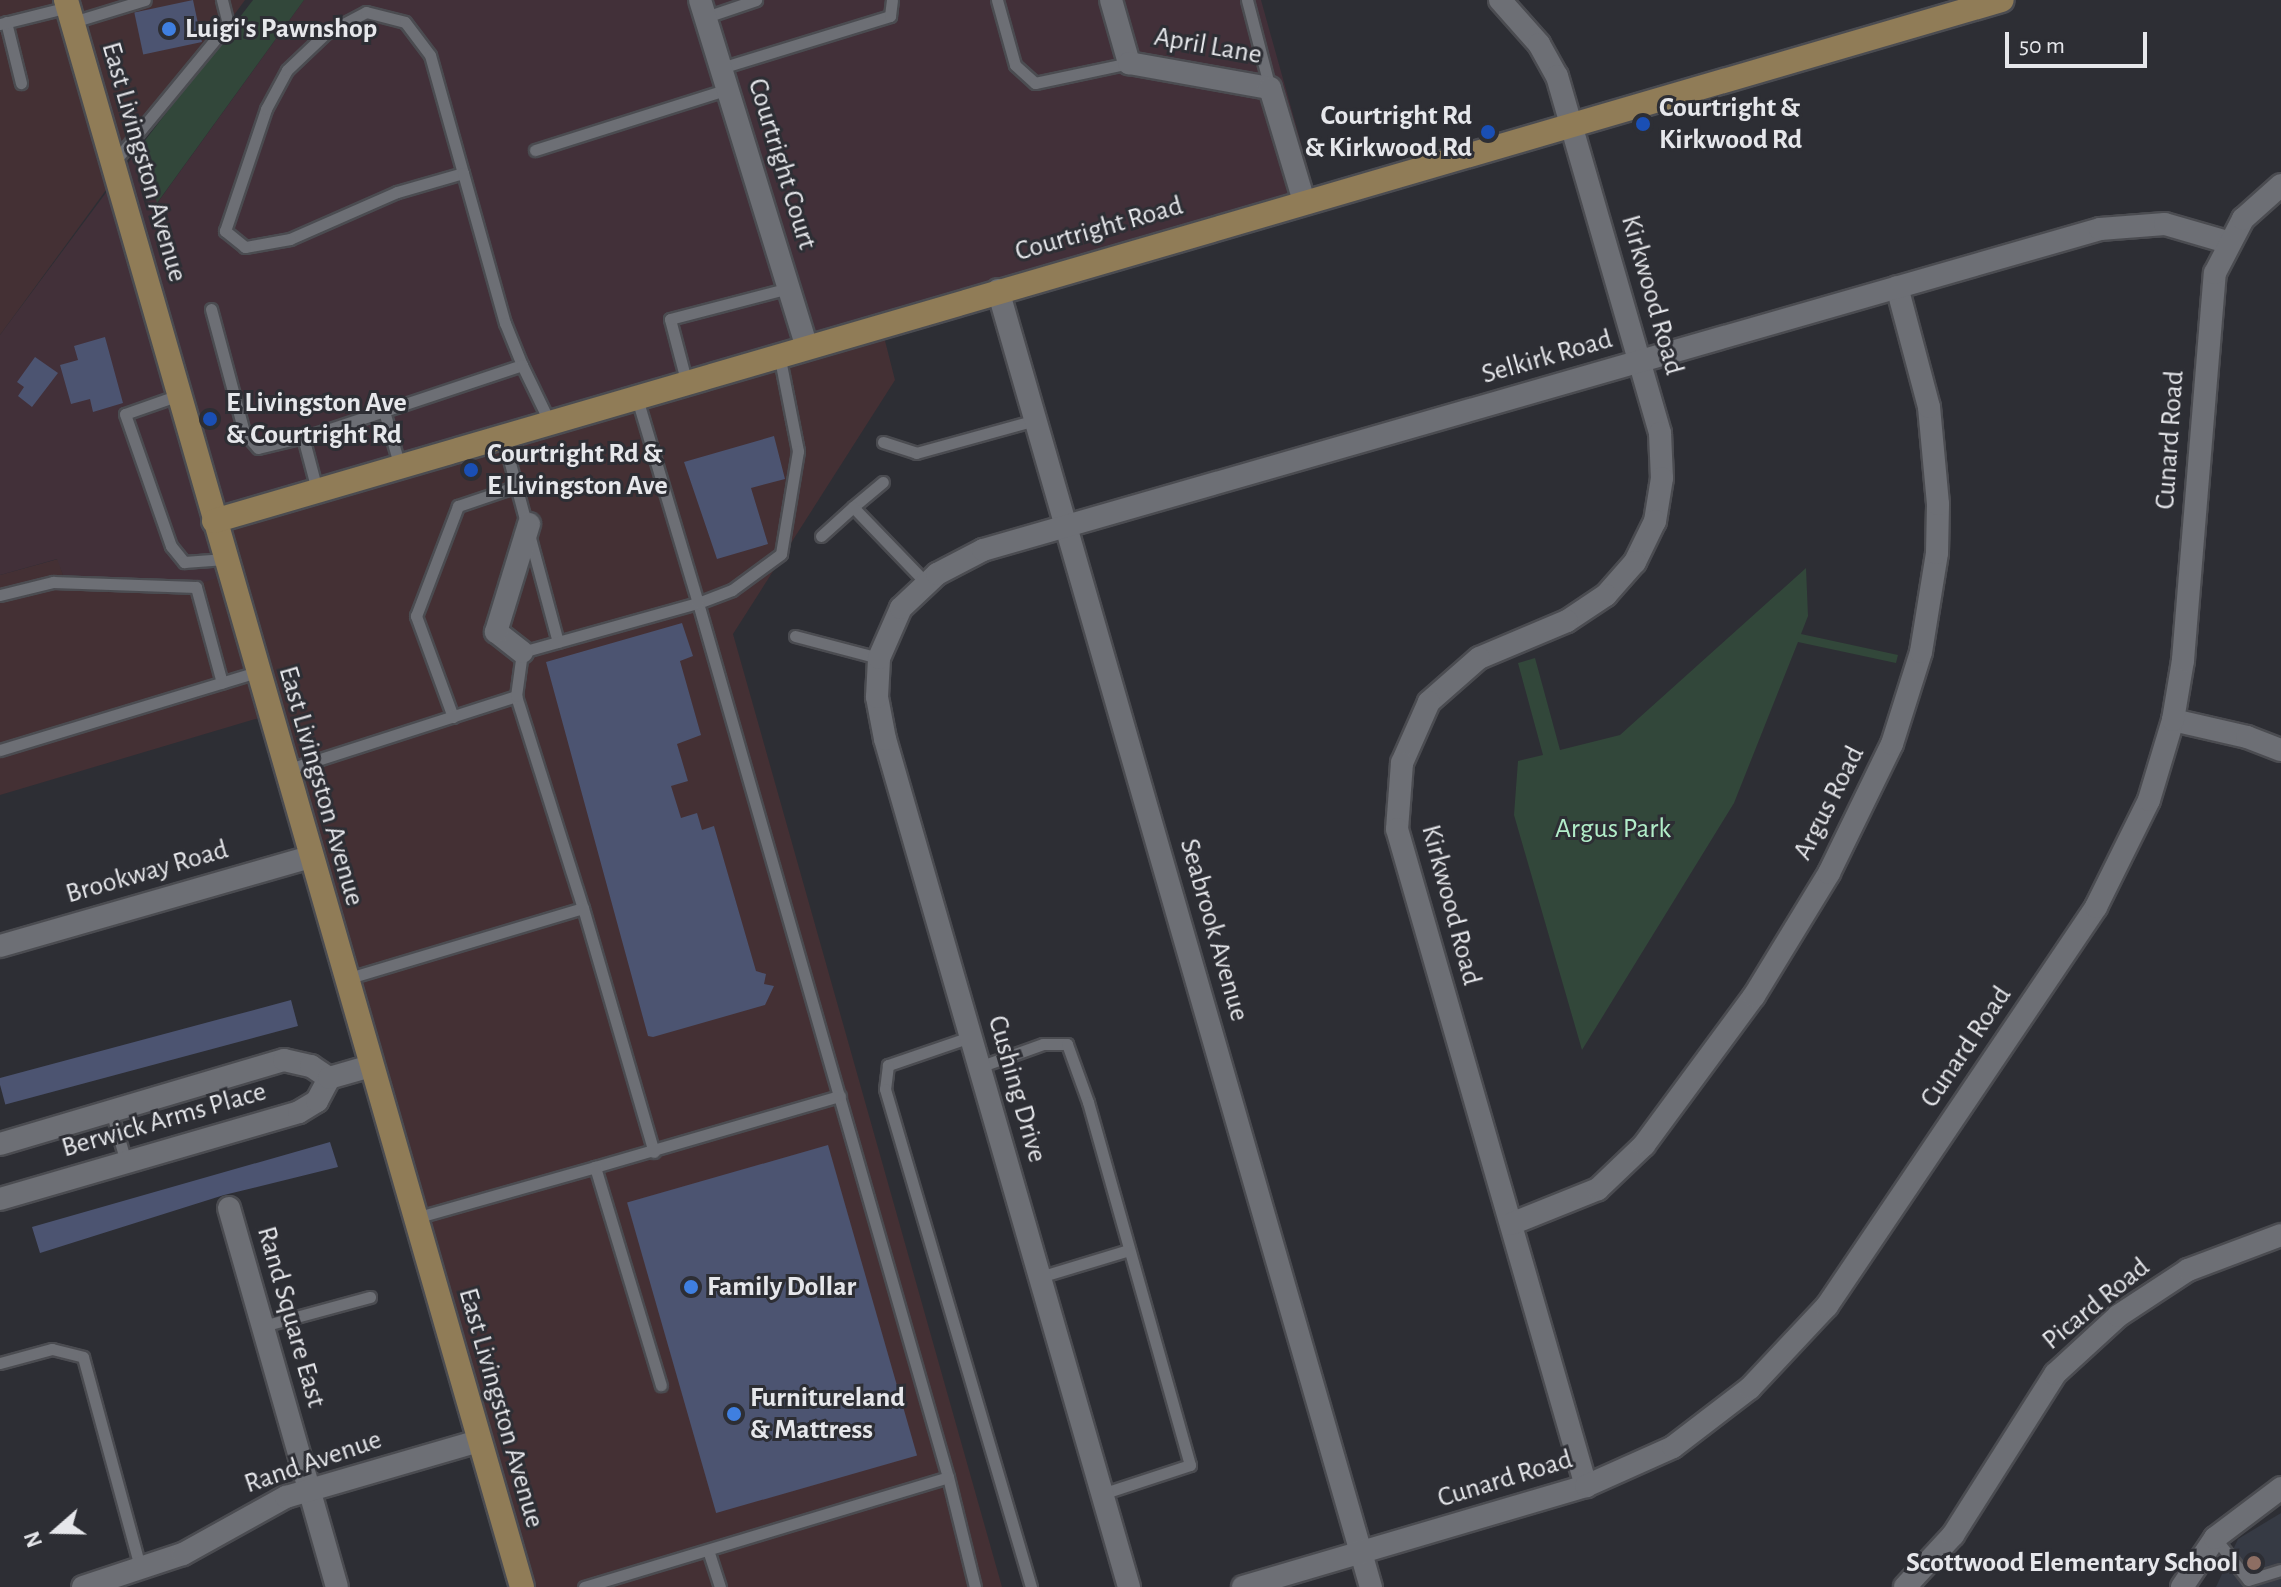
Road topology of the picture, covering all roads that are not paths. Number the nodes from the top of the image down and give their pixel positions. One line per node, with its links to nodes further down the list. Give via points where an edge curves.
1 (145, 0): 9 (lane)
2 (222, 0): 20 (lane, via 228,24)
3 (756, 0): 12 (lane)
4 (997, 0): 14 (lane, via 1015,65 1035,83)
5 (1111, 0): 14 (street, April Lane)
6 (1247, 0): 17 (lane)
7 (1500, 0): 18 (street, Kirkwood Road, via 1539,44 1557,76)
8 (2002, 0): 18 (street, Courtright Road)
9 (112, 5): 11 (lane)
10 (892, 6): 15 (lane)
11 (69, 9): 13 (lane); 20 (street, East Livingston Avenue)
12 (703, 9): 15 (street, Courtright Court)
13 (3, 23): 16 (lane)
14 (1129, 63): 17 (street, April Lane)
15 (725, 79): 19 (lane); 26 (street, Courtright Court)
16 (21, 83)
17 (1270, 88): 23 (street, April Lane)
18 (1571, 124): 23 (street, Courtright Road); 31 (street, Kirkwood Road)
19 (535, 150)
20 (113, 164): 34 (street, East Livingston Avenue)
21 (463, 173): 21 (lane, via 430,55 405,22 366,12 326,33 287,70 266,109 225,231 245,247 290,239 397,192); 32 (lane)
22 (2281, 185): 24 (street, Cunard Road, via 2243,219)
23 (1304, 201): 27 (street, Courtright Road)
24 (2227, 242): 25 (street, Selkirk Road, via 2165,224 2130,224); 64 (street, Cunard Road, via 2211,303 2183,660)
25 (1897, 287): 31 (street, Selkirk Road); 85 (street, Argus Road, via 1929,407 1938,504 1937,553 1921,652 1892,744 1829,873 1754,996 1644,1145 1598,1189)
26 (789, 288): 29 (street, Courtright Court); 33 (lane, via 670,319)
27 (998, 290): 29 (street, Courtright Road); 37 (street, Seabrook Avenue)
28 (211, 309): 40 (lane, via 244,432 258,448)
29 (806, 345): 30 (street, Courtright Road)
30 (779, 354): 33 (street, Courtright Road); 54 (lane, via 798,451 781,554 732,590)
31 (1640, 361): 49 (street, Selkirk Road); 85 (street, Kirkwood Road, via 1660,433 1662,478 1655,521 1635,562 1606,595 1567,621 1479,658 1445,685 1417,721 1397,784 1402,852)
32 (522, 365): 36 (lane); 38 (lane)
33 (687, 384): 35 (street, Courtright Road)
34 (179, 395): 47 (street, East Livingston Avenue); 51 (lane, via 125,414 171,546 184,562)
35 (637, 398): 38 (street, Courtright Road); 54 (lane)
36 (384, 411): 40 (lane); 42 (lane)
37 (1036, 420): 41 (lane, via 916,453); 49 (street, Seabrook Avenue)
38 (550, 423): 39 (street, Courtright Road)
39 (503, 437): 42 (street, Courtright Road); 44 (lane)
40 (303, 438): 45 (lane)
41 (883, 442)
42 (400, 467): 45 (street, Courtright Road)
43 (883, 482): 46 (lane)
44 (517, 486): 48 (lane); 63 (lane, via 458,506 416,616)
45 (318, 491): 47 (street, Courtright Road)
46 (853, 507): 50 (lane); 52 (lane)
47 (214, 521): 51 (street, East Livingston Avenue)
48 (529, 524): 57 (lane); 58 (street, via 496,632)
49 (1066, 525): 52 (street, Selkirk Road, via 983,550); 101 (street, Seabrook Avenue)
50 (821, 536)
51 (225, 559): 60 (street, East Livingston Avenue)
52 (927, 584): 55 (street, Selkirk Road)
53 (0, 595): 61 (lane, via 53,582 196,587)
54 (698, 603): 57 (lane); 76 (lane)
55 (901, 608): 59 (street, Cushing Drive)
56 (795, 636): 59 (lane)
57 (558, 642): 58 (lane)
58 (522, 652): 62 (lane)
59 (879, 658): 72 (street, Cushing Drive, via 877,697 885,739)
60 (257, 672): 61 (lane); 67 (street, East Livingston Avenue)
61 (222, 683): 65 (lane)
62 (516, 696): 63 (lane); 69 (lane)
63 (453, 717): 67 (lane)
64 (2173, 720): 66 (street); 95 (street, Cunard Road, via 2149,800 2096,907 1827,1306 1750,1388 1684,1438)
65 (0, 750)
66 (2281, 750)
67 (286, 770): 68 (street, East Livingston Avenue)
68 (310, 857): 70 (street, Brookway Road); 71 (street, East Livingston Avenue)
69 (583, 908): 71 (lane); 79 (lane)
70 (0, 946)
71 (346, 980): 73 (street, East Livingston Avenue)
72 (970, 1037): 74 (street, Cushing Drive); 111 (lane, via 888,1065 885,1089)
73 (371, 1066): 75 (street); 84 (street, East Livingston Avenue)
74 (979, 1067): 87 (lane, via 1043,1044 1067,1044); 88 (street, Cushing Drive)
75 (329, 1078): 77 (street, Berwick Arms Place, via 311,1066 284,1060); 80 (street, Berwick Arms Place, via 317,1101 299,1112)
76 (840, 1096): 79 (lane); 94 (lane)
77 (111, 1111): 78 (street, Berwick Arms Place); 80 (lane)
78 (0, 1144)
79 (654, 1152): 81 (lane)
80 (126, 1162): 82 (street, Berwick Arms Place)
81 (595, 1167): 84 (lane); 92 (lane)
82 (0, 1199)
83 (229, 1208): 90 (street, Rand Square East)
84 (415, 1218): 93 (street, East Livingston Avenue)
85 (1511, 1224): 95 (street, Kirkwood Road)
86 (2281, 1235): 115 (street, Picard Road, via 2188,1270 2118,1316 2055,1374 1953,1535)
87 (1129, 1250): 88 (lane); 98 (lane, via 1190,1465)
88 (1040, 1277): 98 (street, Cushing Drive)
89 (370, 1297): 90 (lane)
90 (263, 1326): 97 (street, Rand Square East)
91 (0, 1363): 103 (lane, via 52,1349 83,1357)
92 (661, 1385)
93 (479, 1441): 97 (street, Rand Avenue); 107 (street, East Livingston Avenue)
94 (948, 1477): 100 (lane); 110 (lane)
95 (1586, 1486): 101 (street, Cunard Road)
96 (2281, 1488): 99 (street)
97 (309, 1490): 103 (street, Rand Avenue, via 265,1505 183,1554); 106 (street, Rand Square East)
98 (1102, 1494): 112 (street, Cushing Drive)
99 (2215, 1538): 102 (lane, via 2230,1550 2248,1580); 116 (street)
100 (708, 1550): 108 (lane); 109 (lane)
101 (1361, 1553): 113 (street, Cunard Road); 114 (street, Seabrook Avenue)
102 (2281, 1570)
103 (141, 1571): 104 (street, Rand Avenue)
104 (116, 1582): 105 (street, Rand Avenue)
105 (83, 1587)
106 (337, 1587)
107 (522, 1587)
108 (584, 1587)
109 (720, 1587)
110 (975, 1587)
111 (1031, 1587)
112 (1129, 1587)
113 (1243, 1587)
114 (1371, 1587)
115 (1905, 1587)
116 (2182, 1587)

